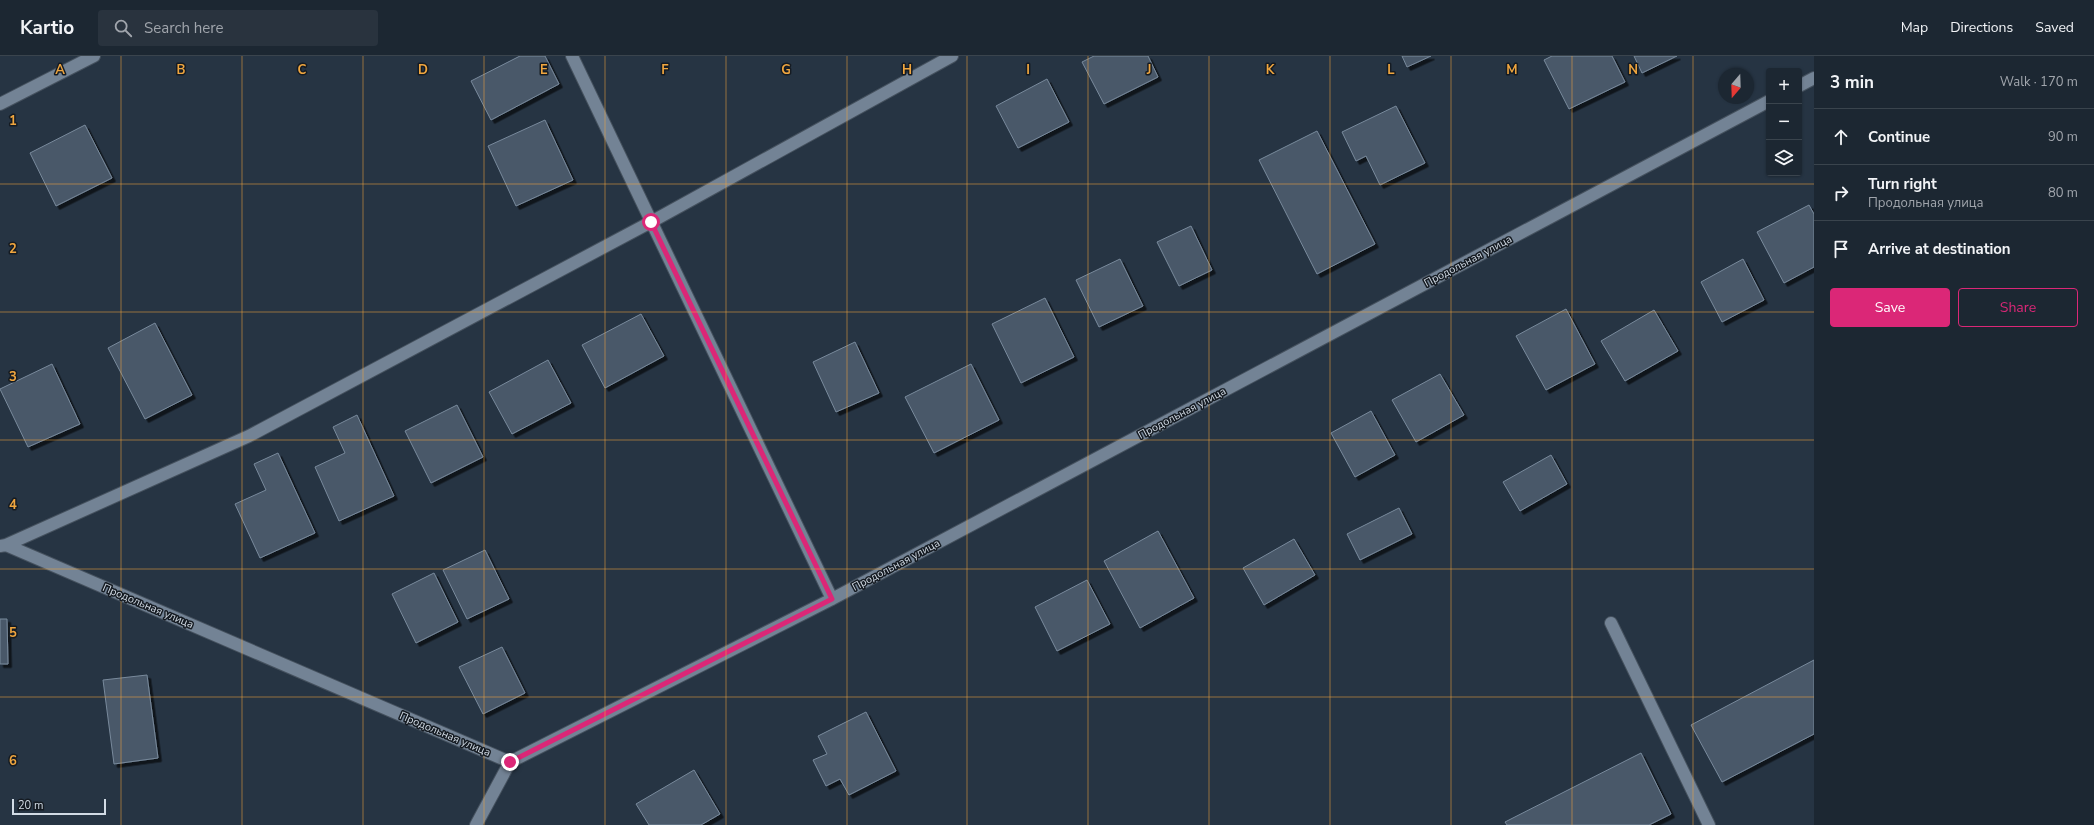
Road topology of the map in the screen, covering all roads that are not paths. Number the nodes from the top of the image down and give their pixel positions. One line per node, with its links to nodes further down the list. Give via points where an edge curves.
1 (94, 56): 6 (street)
2 (572, 56): 8 (street)
3 (952, 56): 8 (street)
4 (1814, 78): 5 (street)
5 (1802, 84)
6 (0, 104)
7 (1766, 104): 10 (street, Продольная улица)
8 (651, 222): 9 (street, via 248,436); 10 (street)
9 (3, 545): 12 (street, Продольная улица)
10 (832, 599): 12 (street, Продольная улица)
11 (1611, 623): 14 (street)
12 (510, 762): 13 (street)
13 (476, 825)
14 (1710, 825)

